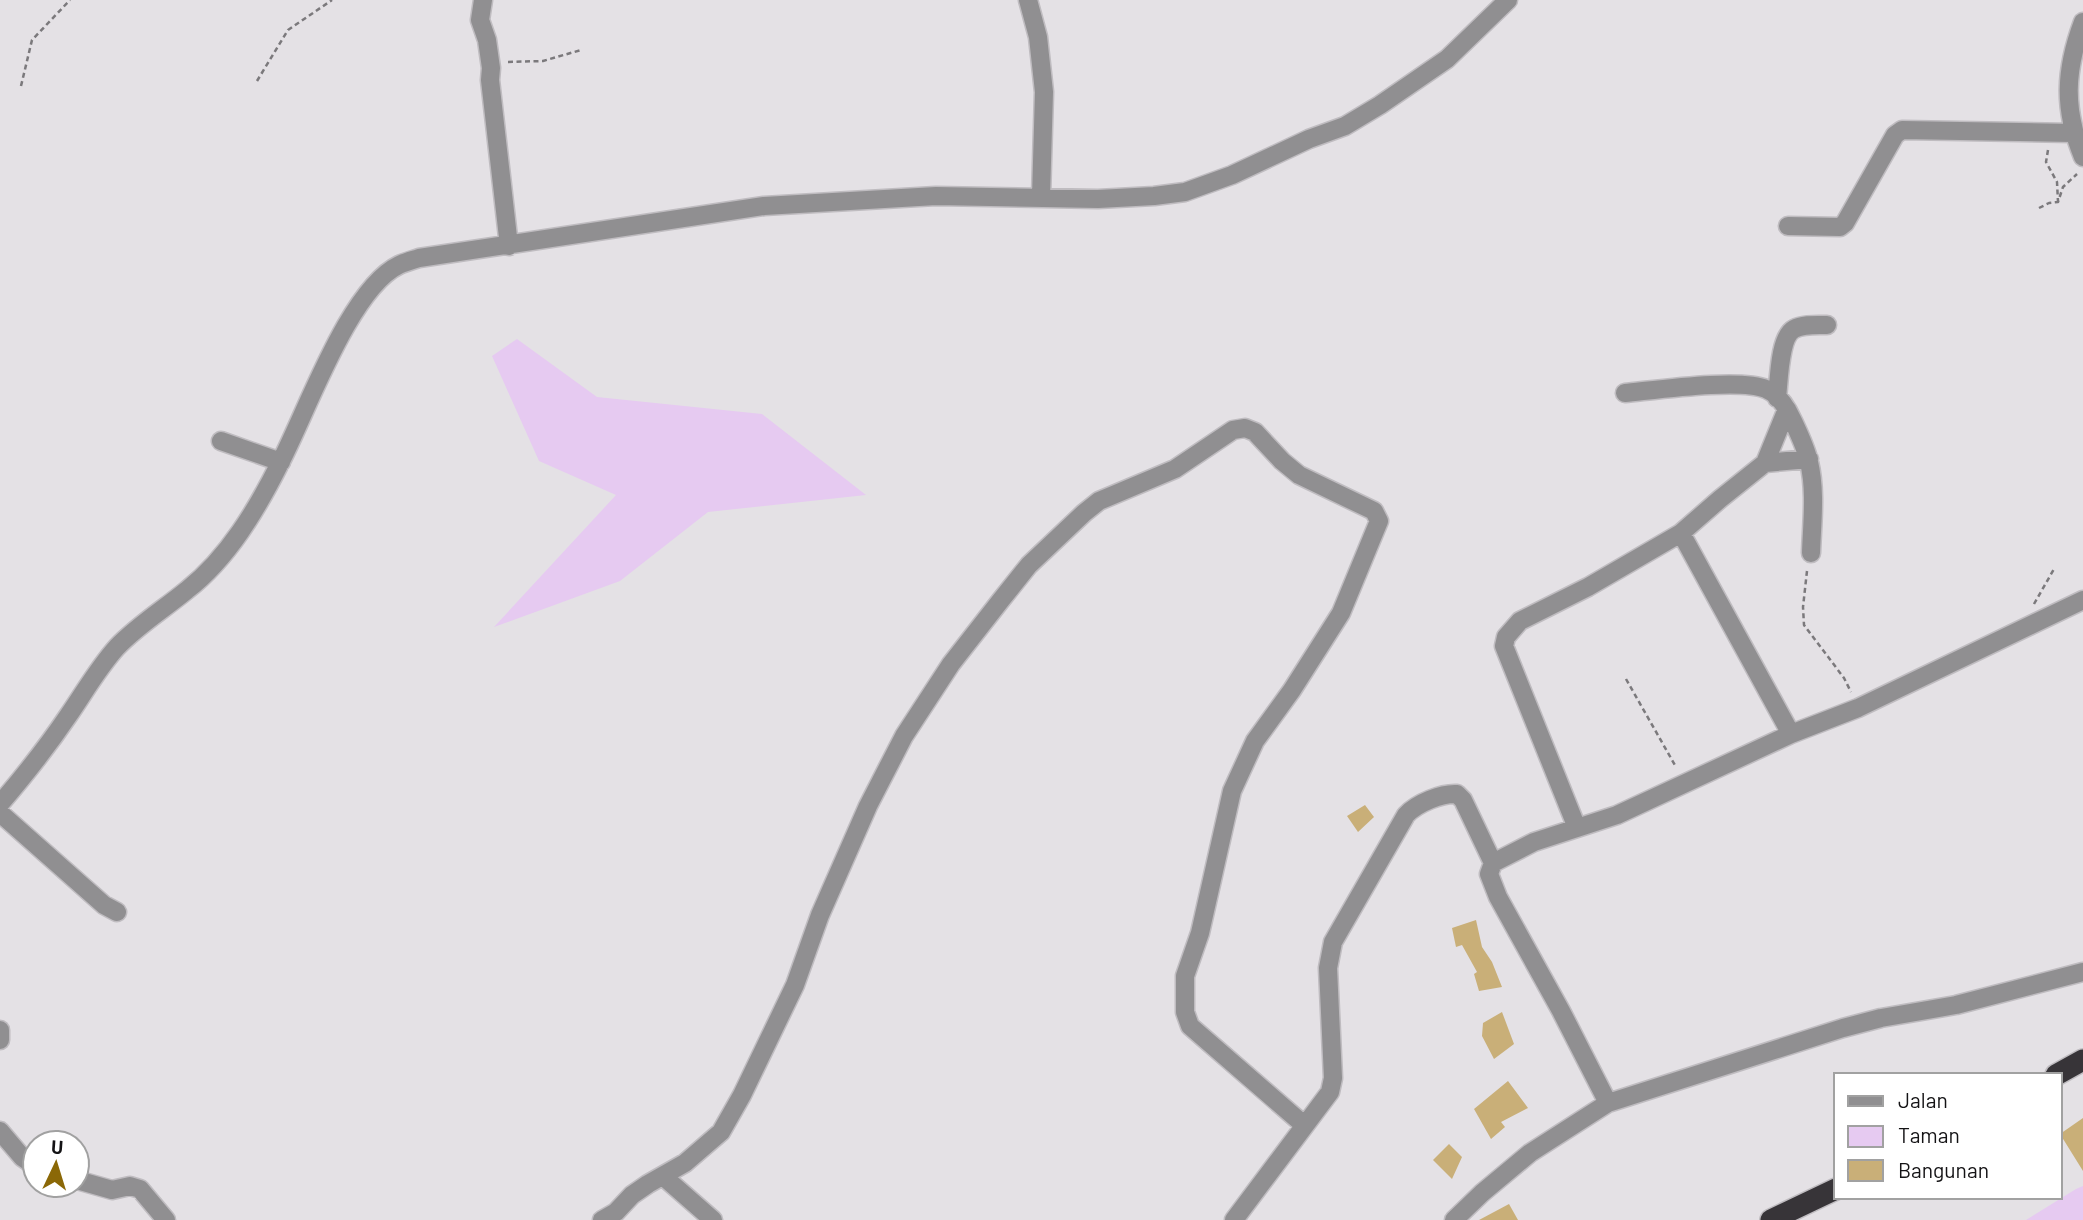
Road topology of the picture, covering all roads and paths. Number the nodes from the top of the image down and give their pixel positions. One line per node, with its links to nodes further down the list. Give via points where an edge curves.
1 (70, 0): 10 (path, via 32,40)
2 (332, 0): 9 (path, via 288,30)
3 (484, 0): 8 (street, via 480,20)
4 (1028, 0): 14 (street, via 1038,37 1044,92)
5 (1507, 0): 14 (street, via 1447,59 1380,105 1345,126 1232,175 1185,192 1154,196)
6 (2083, 22): 11 (street, via 2072,50 2067,90)
7 (581, 50): 8 (path)
8 (491, 68): 18 (street)
9 (257, 80)
10 (21, 86)
11 (2073, 133): 12 (street); 15 (path, via 2052,143 2048,150 2046,163 2057,182); 17 (street, via 1902,130 1845,223 1840,227)
12 (2083, 157)
13 (2083, 171): 15 (path, via 2069,179)
14 (1041, 197): 18 (street, via 936,196 764,206)
15 (2058, 202): 16 (path)
16 (2039, 208)
17 (1788, 226)
18 (509, 246): 24 (street, via 419,258 382,277 337,341)
19 (1827, 325): 21 (street, via 1792,329 1785,338)
20 (1625, 393): 21 (street, via 1746,385 1766,389)
21 (1782, 403): 23 (street); 25 (street)
22 (221, 441): 24 (street)
23 (1809, 459): 25 (street); 27 (street, via 1814,507)
24 (281, 462): 35 (street, via 219,560 118,646)
25 (1765, 463): 26 (street)
26 (1681, 533): 33 (street); 37 (street, via 1520,621 1506,636 1504,646)
27 (1811, 554): 32 (path, via 1804,625 1844,678)
28 (2054, 569): 30 (path, via 2033,604)
29 (2083, 600): 30 (street)
30 (2027, 627): 32 (street)
31 (1626, 679): 34 (path)
32 (1858, 708): 33 (street)
33 (1791, 734): 34 (street)
34 (1684, 783): 37 (street, via 1617,815)
35 (0, 804)
36 (0, 813): 39 (street)
37 (1577, 828): 38 (street, via 1534,842)
38 (1493, 863): 45 (street, via 1489,874 1498,897); 46 (street, via 1457,794 1414,807 1406,815 1333,942 1328,968 1332,1086)
39 (117, 912)
40 (2083, 972): 45 (street, via 1843,1028)
41 (0, 1030): 42 (street)
42 (0, 1040)
43 (2083, 1060): 44 (highway)
44 (2060, 1073)
45 (1608, 1103): 56 (street, via 1530,1153)
46 (1304, 1125): 49 (street, via 1190,1026 1185,1012 1185,976 1245,758 1341,613 1379,521 1374,511 1299,475 1255,432 1245,428 1233,430 1175,469 1092,506 1029,565 992,610 904,736 868,806 795,985 737,1104 720,1132); 55 (street)
47 (0, 1132): 48 (street)
48 (21, 1156)
49 (664, 1177): 53 (street); 54 (street)
50 (91, 1184): 52 (street, via 112,1190 140,1189)
51 (1834, 1190): 57 (highway)
52 (166, 1220)
53 (602, 1220)
54 (713, 1220)
55 (1234, 1220)
56 (1454, 1220)
57 (1771, 1220)

